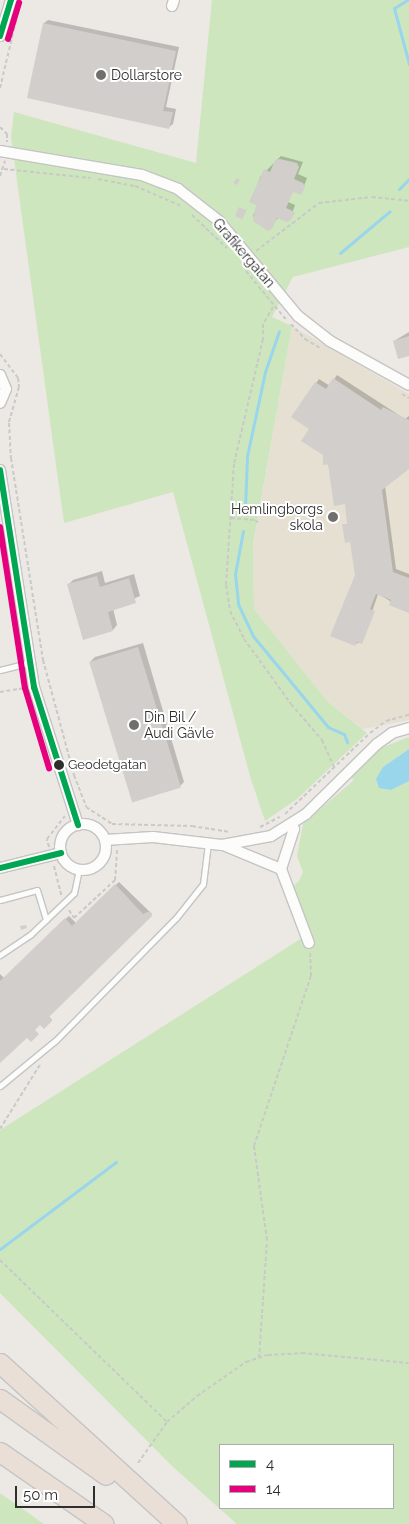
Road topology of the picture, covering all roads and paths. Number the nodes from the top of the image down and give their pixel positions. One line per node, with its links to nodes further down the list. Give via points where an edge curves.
1 (11, 0): 3 (street)
2 (18, 15): 4 (path)
3 (0, 36)
4 (0, 88)
5 (0, 151): 11 (street, Grafikergatan, via 142,176 178,189 219,221)
6 (4, 169): 8 (path, via 135,186)
7 (409, 201): 11 (path, via 372,197 319,203)
8 (185, 207)
9 (191, 214): 10 (path)
10 (231, 252)
11 (248, 257): 17 (street, Grafikergatan, via 298,316 330,341)
12 (243, 268): 13 (path)
13 (273, 306): 14 (path, via 305,339); 22 (path, via 263,324 263,339 234,464)
14 (322, 349)
15 (0, 354): 32 (path, via 15,373 19,387 9,423 11,458 43,660 74,775 86,807)
16 (0, 375): 20 (street, via 6,389)
17 (409, 385)
18 (400, 393): 19 (path)
19 (409, 398)
20 (0, 403)
21 (0, 470): 23 (street)
22 (232, 518): 24 (path, via 255,520); 31 (path, via 226,584 230,611 260,660 322,740)
23 (4, 522): 25 (street)
24 (260, 524)
25 (31, 662): 26 (lane); 27 (street)
26 (0, 670)
27 (34, 686): 28 (path); 34 (street)
28 (0, 692)
29 (409, 714): 31 (path, via 386,721)
30 (409, 728): 33 (street, via 392,733 378,744)
31 (334, 767): 35 (path, via 284,815)
32 (112, 824): 36 (path, via 192,826); 37 (path)
33 (292, 824): 40 (street, via 271,836); 44 (street, via 294,829)
34 (78, 825): 38 (street, via 91,826); 41 (street, via 62,839)
35 (253, 830)
36 (237, 833)
37 (116, 838): 38 (street); 39 (street); 46 (path, via 119,862 115,880 74,918)
38 (105, 840): 43 (street, via 105,854 98,864)
39 (208, 843): 40 (street); 50 (lane, via 203,884 176,918)
40 (222, 845): 44 (street)
41 (61, 853): 42 (street); 43 (street, via 68,864)
42 (0, 868)
43 (79, 869): 46 (lane, via 74,893)
44 (281, 869): 48 (street)
45 (0, 900): 47 (lane, via 37,890)
46 (64, 904): 47 (lane)
47 (46, 920): 49 (lane)
48 (309, 943): 54 (path, via 312,976 254,1146 267,1240)
49 (0, 955)
50 (56, 1040): 51 (lane); 52 (path)
51 (0, 1086)
52 (0, 1128)
53 (0, 1260): 58 (path)
54 (259, 1358): 56 (path, via 302,1353); 58 (path, via 246,1362 197,1396)
55 (0, 1363): 64 (highway)
56 (409, 1363)
57 (0, 1399): 64 (highway)
58 (167, 1422): 60 (path)
59 (0, 1452): 62 (highway)
60 (138, 1462)
61 (0, 1464): 62 (highway)
62 (60, 1494): 63 (highway)
63 (104, 1524)
64 (175, 1524)

